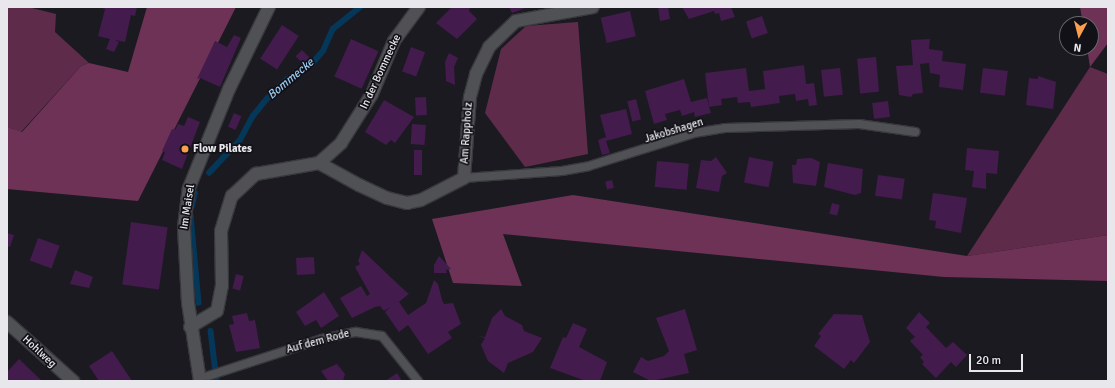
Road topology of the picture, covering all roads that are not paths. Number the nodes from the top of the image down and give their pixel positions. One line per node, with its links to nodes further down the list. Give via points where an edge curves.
1 (269, 7): 8 (street, Im Maisel, via 229,89 189,188 184,227)
2 (419, 7): 5 (street, In der Bommecke, via 394,41 362,114 341,143)
3 (593, 7): 6 (street, Am Rappholz, via 516,21 489,47 476,74 470,97)
4 (915, 132): 6 (lane, Jakobshagen, via 859,124 726,128 694,133 589,166)
5 (319, 163): 6 (street, Am Rappholz, via 359,186 407,203 422,200); 8 (street, via 256,174 232,196 221,231 222,286 217,311)
6 (464, 178)
7 (7, 322): 10 (street, Hohlweg)
8 (191, 326): 9 (street)
9 (203, 378): 11 (lane, Auf dem Rode, via 322,339 370,332 382,336)
10 (73, 381)
11 (418, 381)

